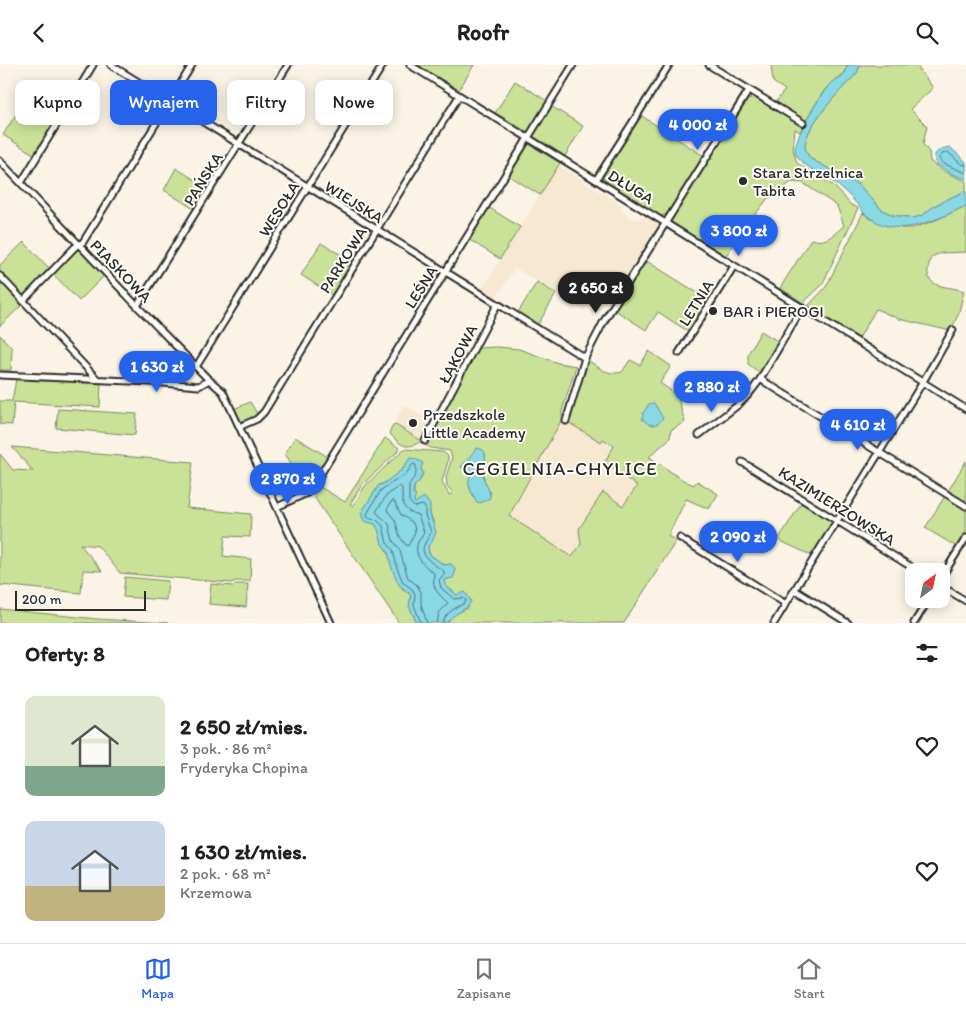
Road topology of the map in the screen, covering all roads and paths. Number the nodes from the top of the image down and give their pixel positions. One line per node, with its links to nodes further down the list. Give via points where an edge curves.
1 (93, 65): 21 (street)
2 (111, 65): 10 (street, WIEJSKA)
3 (192, 65): 11 (street)
4 (288, 65): 18 (street, PAŃSKA)
5 (383, 65): 22 (street, WESOŁA)
6 (410, 65): 13 (street, DŁUGA)
7 (573, 65): 17 (street, LEŚNA)
8 (669, 65): 20 (street)
9 (709, 65): 12 (street)
10 (135, 80)
11 (182, 80)
12 (749, 90): 14 (street); 23 (street)
13 (459, 95): 17 (street, DŁUGA); 24 (street, PARKOWA)
14 (803, 123)
15 (154, 125): 25 (street)
16 (207, 125): 18 (street, WIEJSKA)
17 (528, 138): 20 (street, DŁUGA); 27 (street, LEŚNA)
18 (239, 145): 22 (street, WIEJSKA); 31 (street, PAŃSKA)
19 (0, 161): 21 (street, PIASKOWA)
20 (596, 180): 23 (street, DŁUGA)
21 (20, 183): 25 (street, PIASKOWA)
22 (307, 187): 24 (street, WIEJSKA); 36 (street, WESOŁA)
23 (665, 223): 26 (street, DŁUGA); 35 (street, via 604,321)
24 (376, 230): 27 (street, WIEJSKA); 46 (street, PARKOWA, via 264,412)
25 (79, 245): 29 (street); 31 (street, PIASKOWA)
26 (734, 266): 32 (street, DŁUGA); 34 (street, LETNIA)
27 (445, 272): 30 (street, WIEJSKA); 52 (street, LEŚNA, via 312,488)
28 (0, 276): 29 (street)
29 (23, 301): 37 (street)
30 (497, 305): 35 (street, WIEJSKA); 48 (street, ŁĄKOWA)
31 (138, 306): 36 (street, PIASKOWA)
32 (802, 308): 41 (street); 43 (street, DŁUGA)
33 (953, 330): 43 (street)
34 (680, 353)
35 (585, 358): 45 (street)
36 (196, 367): 42 (street, PIASKOWA)
37 (87, 368): 39 (street); 40 (street)
38 (0, 375): 39 (street)
39 (85, 378): 40 (street)
40 (97, 379): 42 (street, via 199,386)
41 (760, 379): 47 (street, via 738,405); 49 (street)
42 (209, 380): 46 (street, PIASKOWA, via 223,392)
43 (923, 382): 44 (street, DŁUGA); 49 (street)
44 (966, 409)
45 (566, 421)
46 (239, 427): 52 (street, PIASKOWA)
47 (699, 435)
48 (425, 441)
49 (880, 453): 51 (street); 53 (street)
50 (742, 462): 53 (street, KAZIMIERZOWSKA)
51 (966, 506)
52 (277, 507): 63 (street, PIASKOWA)
53 (837, 521): 56 (street, KAZIMIERZOWSKA); 58 (street)
54 (680, 538): 61 (street)
55 (966, 538): 57 (street)
56 (905, 563)
57 (950, 564)
58 (795, 590): 61 (street); 65 (street)
59 (950, 591): 60 (street)
60 (966, 601)
61 (786, 604): 64 (street)
62 (923, 608): 66 (street)
63 (332, 623)
64 (774, 623)
65 (848, 623)
66 (914, 623)

